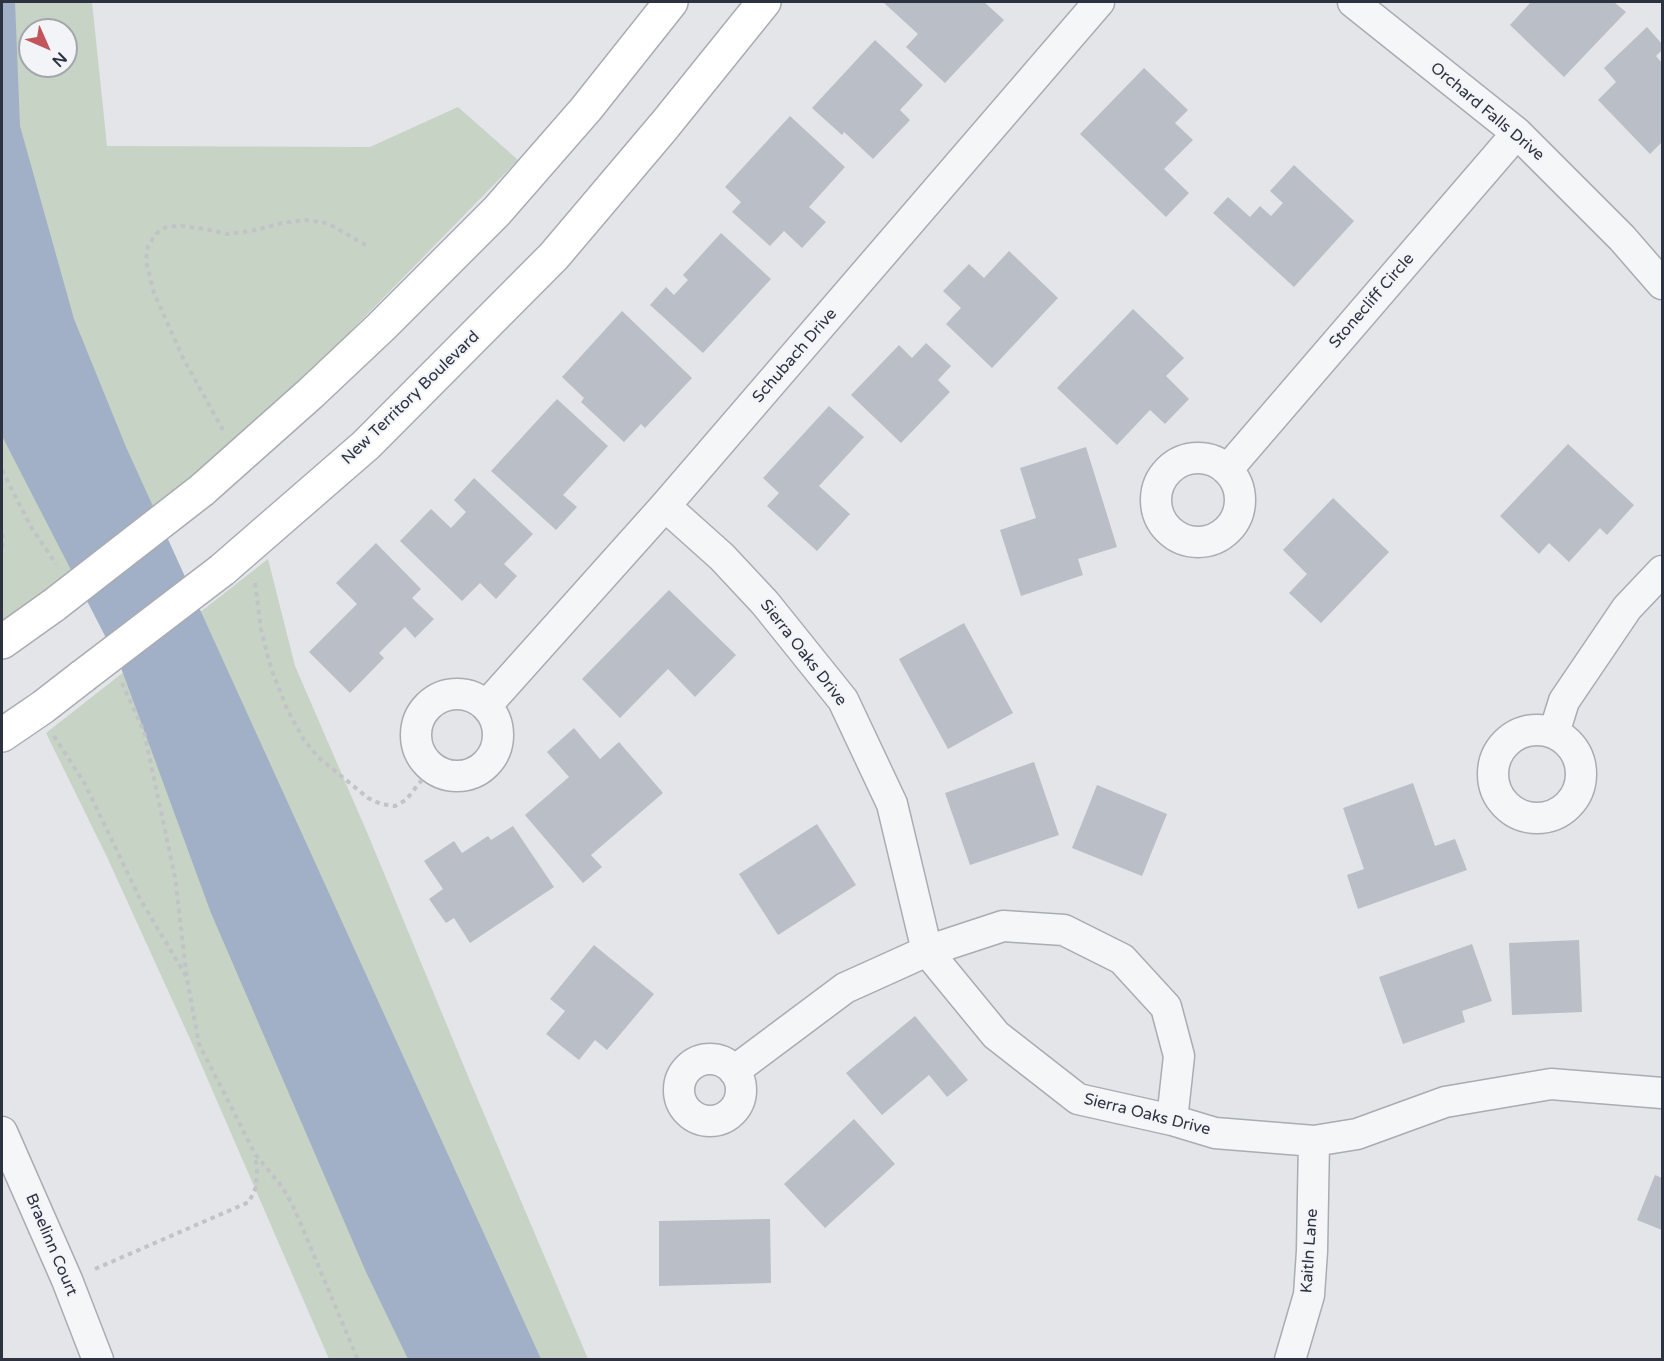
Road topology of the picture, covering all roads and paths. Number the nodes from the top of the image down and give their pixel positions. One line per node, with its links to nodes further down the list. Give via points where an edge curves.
1 (671, 2): 17 (main road, bridge, via 586,109 497,210 381,327 202,490)
2 (764, 2): 20 (main road, New Territory Boulevard, bridge, via 554,256 366,445 222,570)
3 (1099, 2): 11 (street, Schubach Drive)
4 (1353, 2): 5 (street, Orchard Falls Drive)
5 (1517, 133): 7 (street, Orchard Falls Drive, via 1622,238); 10 (street, Stonecliff Circle)
6 (369, 246): 8 (path, via 327,224 305,220 227,234 181,226 166,227 156,234 148,246 146,261 154,293 184,360)
7 (1662, 284)
8 (224, 432)
9 (2, 470): 14 (path, via 31,527)
10 (1227, 470)
11 (665, 506): 19 (street, Schubach Drive); 24 (street, Sierra Oaks Drive, via 722,557 765,603 843,700 892,804)
12 (2, 534): 13 (path)
13 (2, 551)
14 (57, 564)
15 (1662, 571): 21 (street, via 1627,608 1564,701)
16 (254, 581): 23 (path, via 271,668 293,720 318,757 368,798 395,806 406,800)
17 (2, 642)
18 (122, 681): 25 (path, via 144,732 175,876)
19 (486, 706): 23 (street, via 495,719 498,736 495,751 486,764 472,773 456,776 441,774); 23 (street, via 473,697 457,694 441,697 428,706 419,719 416,735 419,751)
20 (43, 707): 22 (main road, New Territory Boulevard); 25 (path, via 55,738 90,793 140,899)
21 (1554, 733)
22 (2, 735)
23 (432, 767)
24 (927, 951): 26 (street, via 845,988); 28 (street, Sierra Oaks Drive, via 996,1035 1078,1099); 28 (street, via 1003,926 1064,930 1122,959 1166,1007 1179,1056)
25 (187, 979): 31 (path, via 199,1044)
26 (734, 1071)
27 (1662, 1093): 30 (street, Sierra Oaks Drive, via 1551,1084 1446,1102 1357,1134)
28 (1172, 1120): 30 (street, Sierra Oaks Drive, via 1215,1133)
29 (2, 1132): 32 (street, Braelinn Court)
30 (1314, 1141): 35 (street, Kaitln Lane, via 1309,1295)
31 (255, 1154): 32 (path, via 256,1187 249,1202); 34 (path, via 294,1208)
32 (67, 1280): 33 (street, Braelinn Court)
33 (98, 1359)
34 (358, 1359)
35 (1290, 1359)

